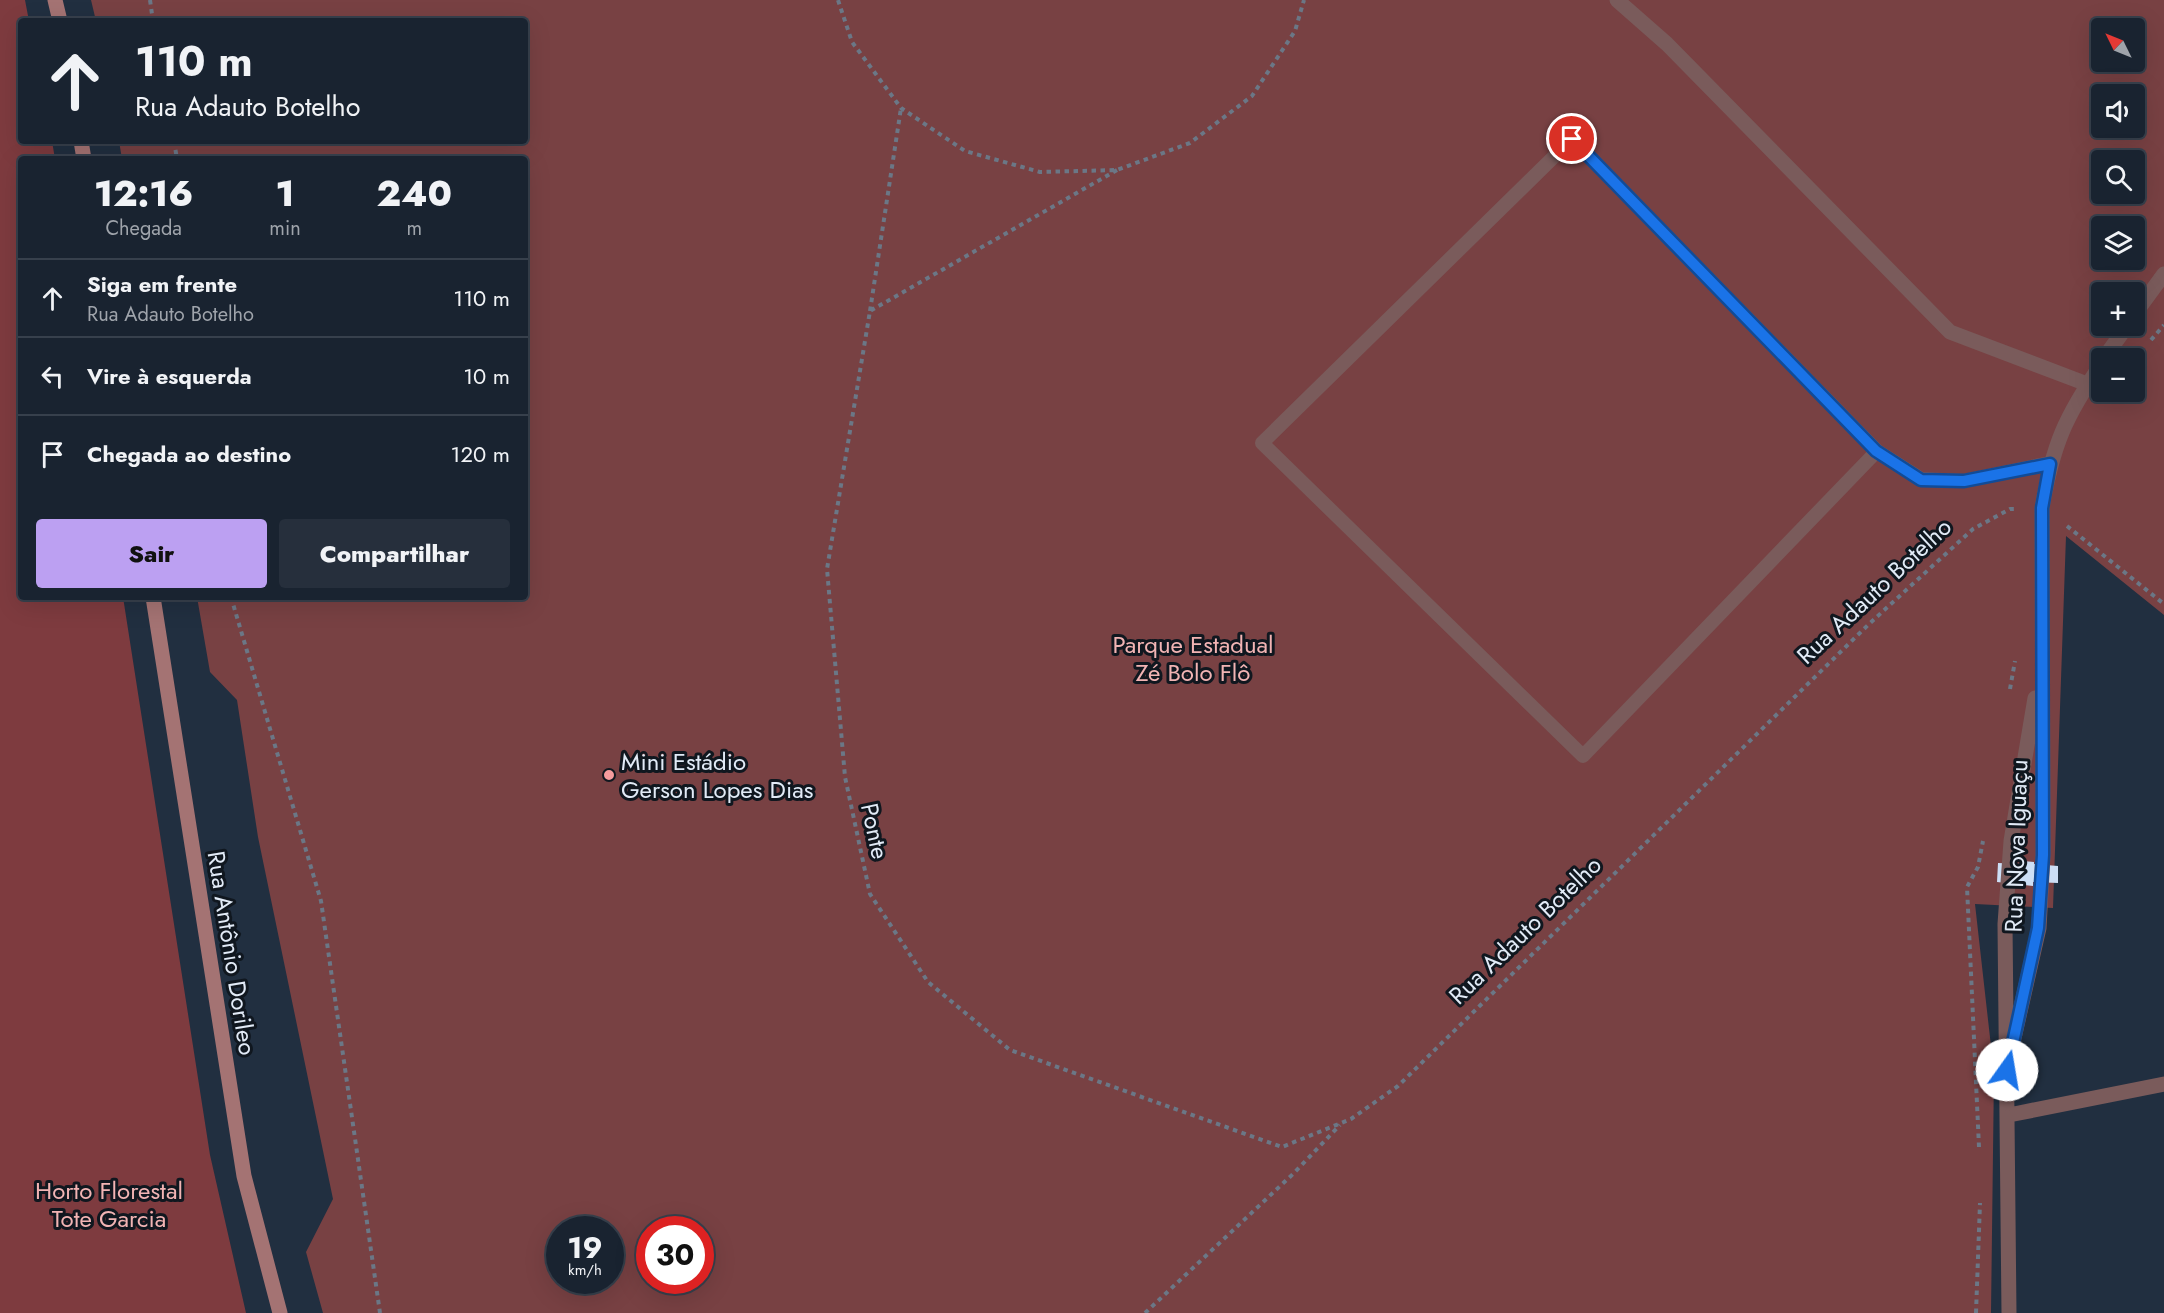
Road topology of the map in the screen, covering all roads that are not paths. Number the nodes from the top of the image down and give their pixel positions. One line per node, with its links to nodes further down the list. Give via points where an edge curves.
1 (55, 0): 3 (street)
2 (1617, 0): 7 (street, via 1668,44 1950,332)
3 (59, 18)
4 (2164, 274): 5 (street)
5 (2145, 300)
6 (2091, 378): 7 (street)
7 (2087, 384): 9 (street, via 2061,428)
8 (1876, 451): 8 (lane, via 1583,756 1262,443 1572,139); 9 (lane, via 1921,480 1964,481)
9 (2050, 464): 11 (street, Rua Nova Iguaçu, via 2042,508)
10 (153, 600): 15 (street, Rua Antônio Dorileo, via 244,1176)
11 (2042, 657): 12 (street, Rua Nova Iguaçu, via 2011,841 2005,924); 12 (street, Rua Nova Iguaçu, via 2043,855 2038,928)
12 (2007, 1070): 14 (street, Rua Nova Iguaçu)
13 (2164, 1084): 14 (street)
14 (2009, 1115): 16 (street, Rua Nova Iguaçu)
15 (280, 1313)
16 (2009, 1313)

